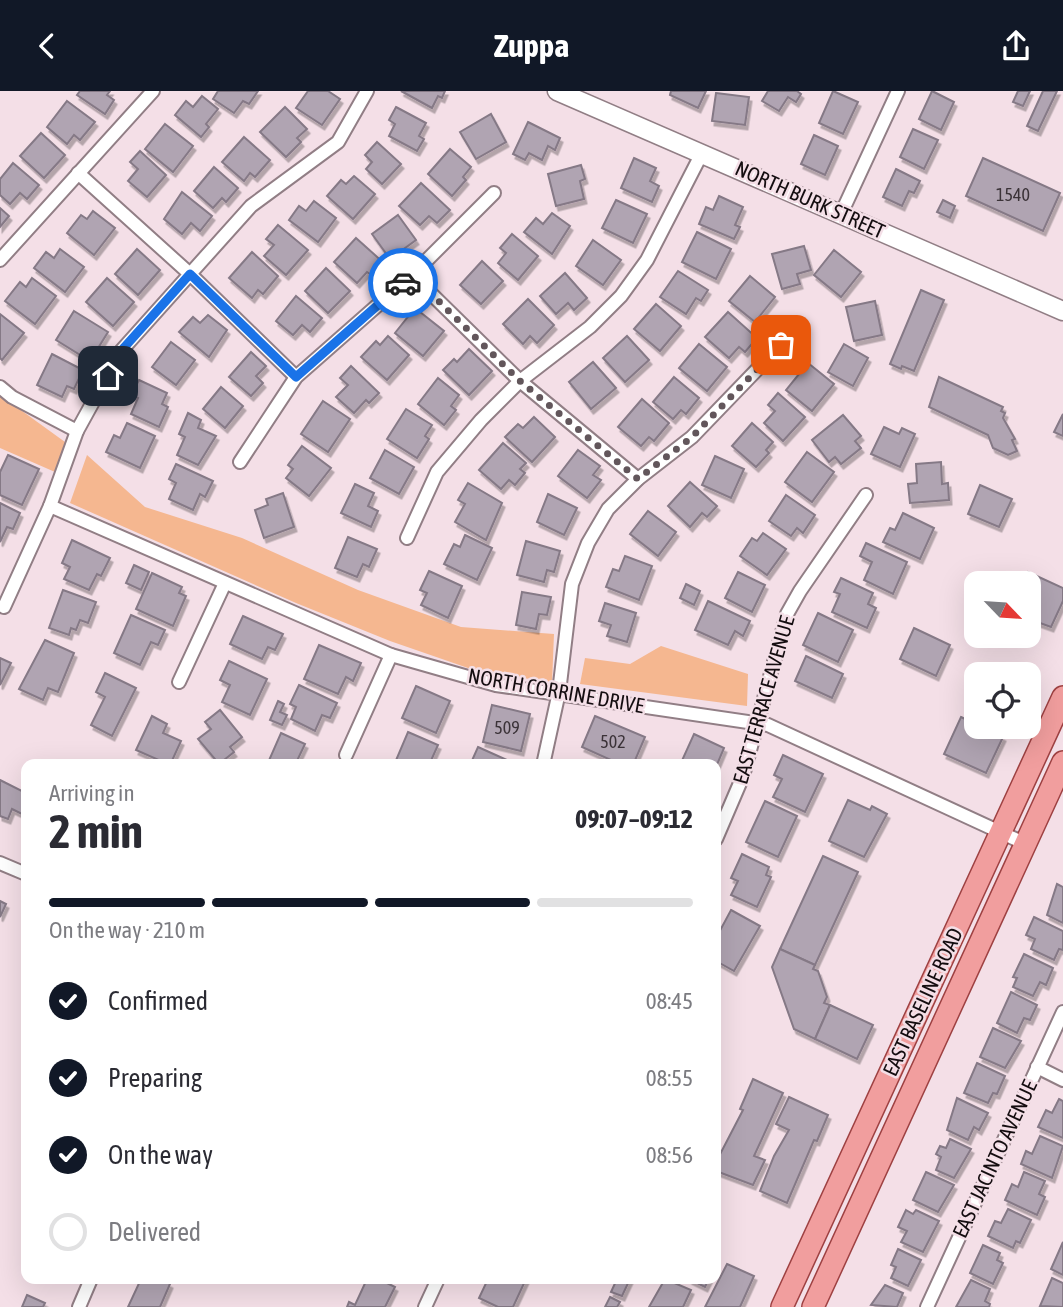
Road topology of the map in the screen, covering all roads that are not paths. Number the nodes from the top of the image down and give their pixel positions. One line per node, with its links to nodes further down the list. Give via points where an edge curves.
1 (153, 91): 6 (street)
2 (367, 91): 10 (street, via 338,142 251,206)
3 (557, 91): 5 (street, NORTH BURK STREET)
4 (898, 91): 8 (street)
5 (702, 153): 8 (street, NORTH BURK STREET); 15 (street, via 647,260 621,296 590,327)
6 (78, 173): 9 (street); 10 (street)
7 (494, 193): 11 (street)
8 (841, 214): 12 (street, NORTH BURK STREET)
9 (0, 260)
10 (190, 274): 14 (street); 17 (street, via 121,351)
11 (412, 275): 14 (street); 15 (street)
12 (1063, 311)
13 (798, 327): 19 (street, via 692,437)
14 (296, 377): 18 (street)
15 (520, 381): 19 (street); 22 (street, via 437,473)
16 (0, 387): 17 (street)
17 (77, 431): 21 (street)
18 (240, 462)
19 (638, 479): 27 (street, via 608,509 587,543 572,584)
20 (866, 495): 29 (street, EAST TERRACE AVENUE, via 788,614)
21 (50, 506): 23 (street, NORTH CORRINE DRIVE); 24 (street)
22 (407, 538)
23 (225, 583): 25 (street, NORTH CORRINE DRIVE); 26 (street)
24 (4, 607)
25 (391, 655): 27 (street, NORTH CORRINE DRIVE, via 496,685); 30 (street)
26 (179, 682)
27 (559, 692): 29 (street, NORTH CORRINE DRIVE); 31 (street)
28 (1063, 697): 34 (main road, EAST BASELINE ROAD)
29 (758, 722): 33 (street, EAST TERRACE AVENUE, via 743,776); 34 (street, NORTH CORRINE DRIVE)
30 (346, 755)
31 (544, 759)
32 (1063, 761): 35 (main road, EAST BASELINE ROAD)
33 (721, 827)
34 (1000, 832): 35 (street, NORTH CORRINE DRIVE); 45 (main road, EAST BASELINE ROAD)
35 (1026, 844): 46 (main road, EAST BASELINE ROAD)
36 (0, 863): 37 (street)
37 (21, 872)
38 (1063, 1012): 39 (street, EAST JACINTO AVENUE)
39 (1037, 1067): 40 (street); 47 (street, EAST JACINTO AVENUE)
40 (1063, 1080)
41 (89, 1284): 43 (street)
42 (436, 1284): 44 (street)
43 (79, 1307)
44 (425, 1307)
45 (782, 1307)
46 (813, 1307)
47 (927, 1307)

